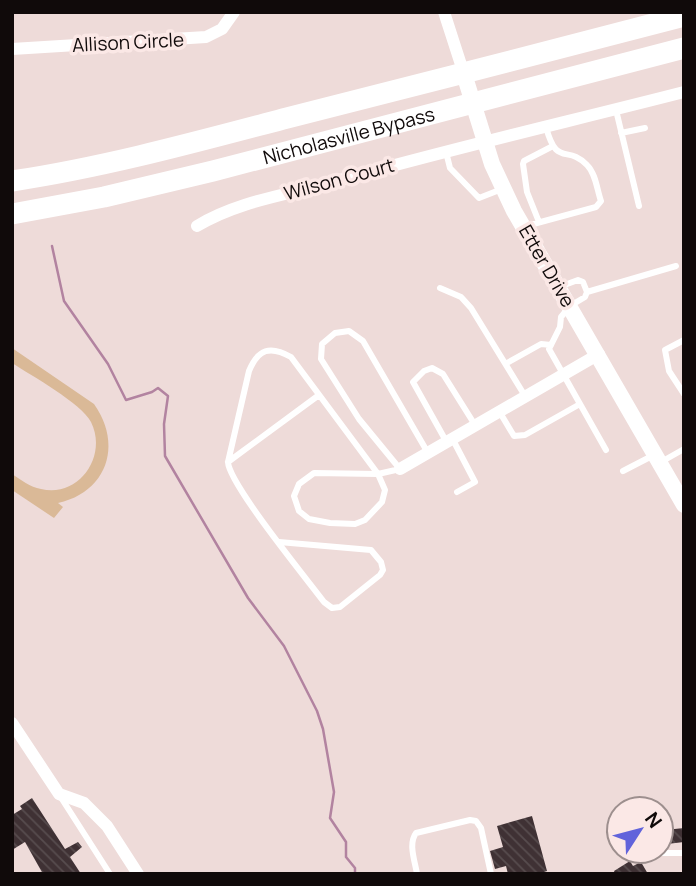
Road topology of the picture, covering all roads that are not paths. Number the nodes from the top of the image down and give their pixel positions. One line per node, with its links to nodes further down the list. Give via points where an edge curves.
1 (234, 12): 5 (street, Allison Circle, via 222,29 206,37)
2 (444, 12): 6 (street, Etter Drive)
3 (684, 16): 6 (highway, Nicholasville Bypass)
4 (684, 48): 8 (highway, Nicholasville Bypass)
5 (12, 49)
6 (464, 74): 8 (street, Etter Drive); 16 (highway, Nicholasville Bypass)
7 (684, 92): 9 (street, Wilson Court)
8 (472, 102): 13 (street, Etter Drive); 21 (highway, Nicholasville Bypass, via 213,171)
9 (616, 110): 10 (street, Wilson Court); 12 (lane)
10 (547, 127): 13 (street, Wilson Court); 14 (lane)
11 (645, 128): 12 (lane)
12 (621, 132): 20 (lane)
13 (485, 142): 15 (street, Wilson Court); 19 (street, Etter Drive)
14 (551, 147): 22 (lane, via 523,164); 22 (lane, via 589,166 601,201 596,207)
15 (445, 150): 19 (lane, via 450,168 479,198); 23 (street, Wilson Court, via 236,207)
16 (131, 158): 17 (highway); 18 (highway, Nicholasville Bypass)
17 (12, 171)
18 (12, 181)
19 (503, 188): 22 (street, Etter Drive)
20 (639, 206)
21 (12, 214)
22 (531, 224): 25 (street, Etter Drive)
23 (197, 226)
24 (676, 266): 27 (lane)
25 (559, 287): 27 (lane, via 578,280); 28 (street, Etter Drive)
26 (440, 288): 32 (lane, via 461,297 471,308)
27 (587, 292): 28 (lane)
28 (570, 306): 30 (lane); 31 (street, Etter Drive)
29 (684, 340): 34 (lane, via 665,349 670,371)
30 (551, 345): 32 (lane, via 541,344); 33 (lane)
31 (599, 355): 33 (street); 44 (street, Etter Drive)
32 (507, 363): 36 (lane)
33 (563, 374): 36 (street); 37 (lane)
34 (684, 394)
35 (319, 395): 45 (lane); 45 (lane, via 291,357 281,351 261,352 249,371); 48 (lane)
36 (525, 396): 38 (street)
37 (580, 404): 38 (lane, via 525,435 514,436); 42 (lane)
38 (499, 411): 39 (street)
39 (475, 425): 40 (street); 40 (lane, via 443,374 432,368 424,371 413,382)
40 (449, 440): 43 (street); 49 (lane, via 475,482)
41 (684, 449): 44 (lane)
42 (606, 450)
43 (429, 453): 46 (street); 46 (lane, via 363,341 349,331 335,333 322,344 321,359 359,419)
44 (657, 458): 47 (lane); 50 (street, Etter Drive)
45 (228, 462): 51 (lane, via 234,481)
46 (400, 469): 48 (lane)
47 (623, 471)
48 (377, 474): 48 (lane, via 384,490 382,502 365,520 330,523 309,519 299,511 294,496 299,484 314,473)
49 (457, 492)
50 (684, 505)
51 (279, 542): 51 (lane, via 332,608 340,607 383,570 371,550)
52 (12, 723): 53 (street)
53 (59, 794): 54 (lane); 55 (street, via 92,810)
54 (110, 874)
55 (138, 874)
56 (417, 874): 57 (lane, via 413,836 470,820 481,828)
57 (491, 874)

